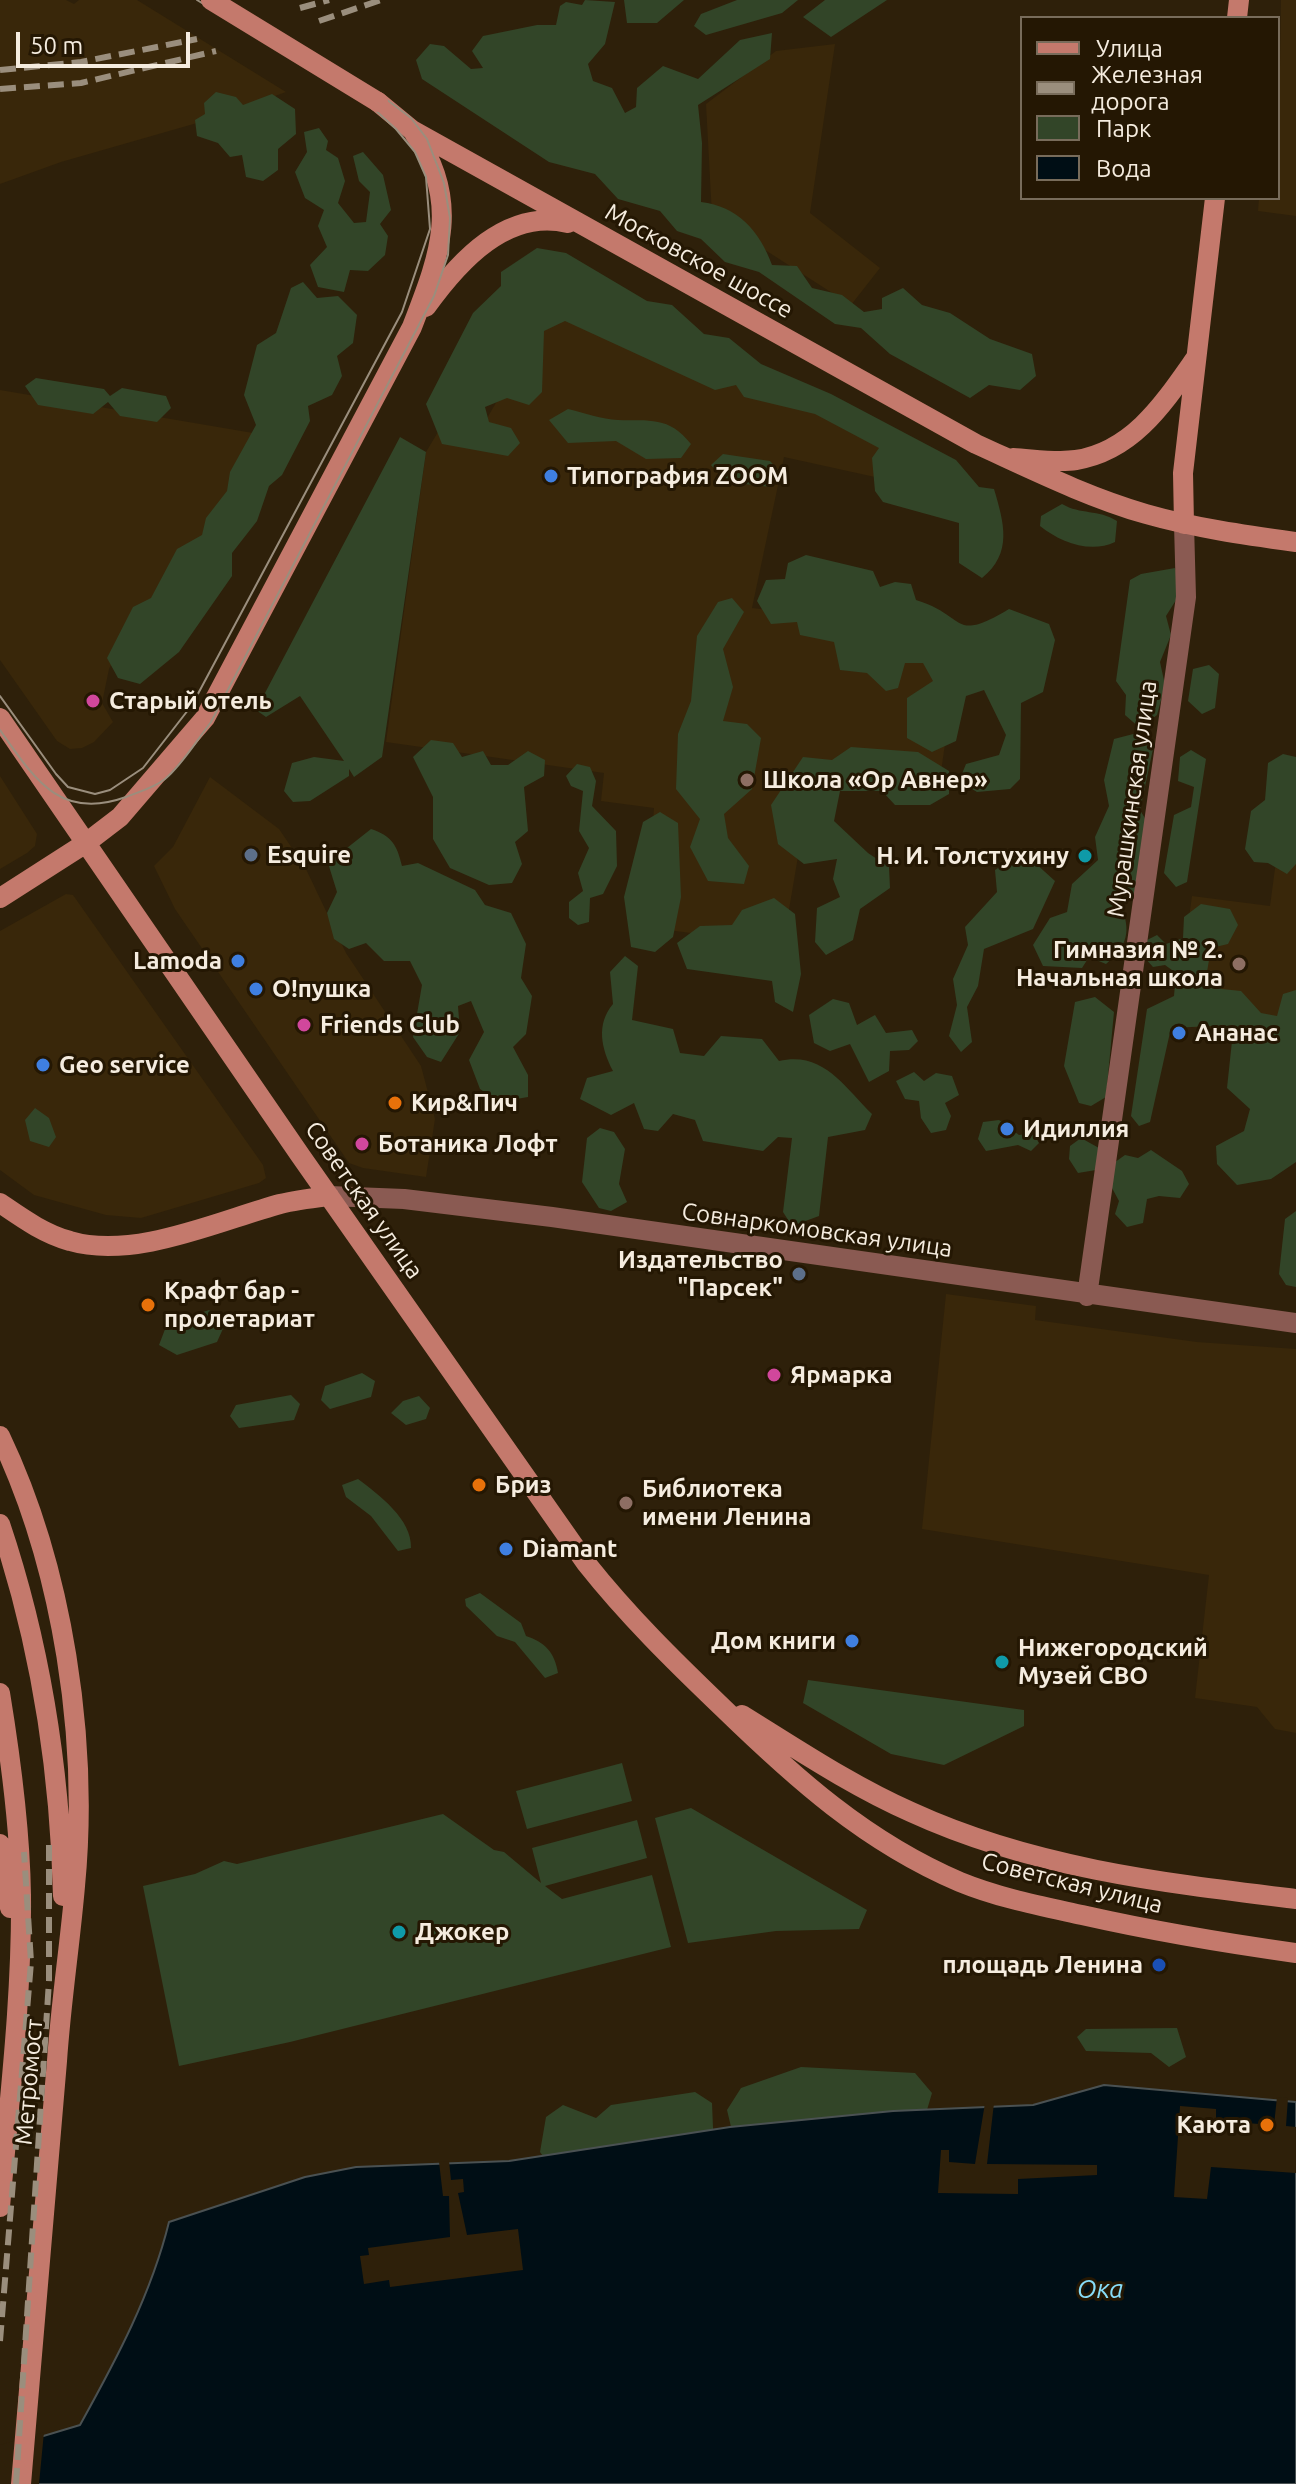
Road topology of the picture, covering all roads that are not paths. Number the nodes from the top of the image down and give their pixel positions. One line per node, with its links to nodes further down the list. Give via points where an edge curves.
1 (211, 0): 2 (main road, Московское шоссе, bridge, via 378,102)
2 (412, 130): 4 (main road, Московское шоссе); 5 (main road, via 436,176 443,206 435,267)
3 (1215, 200): 6 (main road, Мурашкинская улица)
4 (584, 227): 5 (main road, via 541,220 505,230 466,260); 7 (main road, Московское шоссе)
5 (412, 327): 11 (main road, via 205,718 120,817)
6 (1197, 356): 7 (main road, Мурашкинская улица, via 1163,405 1120,444 1073,461); 8 (main road, Мурашкинская улица, via 1183,473)
7 (1006, 457): 8 (main road, Московское шоссе, via 1090,494)
8 (1184, 524): 9 (main road, Московское шоссе); 15 (street, Мурашкинская улица, via 1186,597)
9 (1296, 542)
10 (0, 718): 11 (main road, Советская улица)
11 (86, 843): 12 (main road); 13 (main road, Советская улица)
12 (0, 898)
13 (329, 1196): 14 (main road, via 284,1203 135,1245 101,1247 41,1230); 15 (street, Совнаркомовская улица, via 404,1199 552,1217); 20 (main road, Советская улица, via 586,1563 627,1614)
14 (0, 1203)
15 (1087, 1296): 16 (street, Совнаркомовская улица)
16 (1296, 1323)
17 (0, 1436): 21 (main road, via 36,1532 62,1636 77,1743)
18 (0, 1524): 21 (main road, via 34,1654)
19 (0, 1693): 22 (main road, Метромост)
20 (708, 1694): 23 (main road, Советская улица, via 898,1805 973,1837 1088,1870); 24 (main road, Советская улица, via 825,1802 874,1838 963,1883 1022,1902 1160,1932)
21 (69, 1843): 26 (main road, Метромост, via 64,1972)
22 (7, 1849): 25 (main road, Метромост, via 19,1971)
23 (1296, 1899)
24 (1296, 1953)
25 (0, 2207)
26 (21, 2484)

